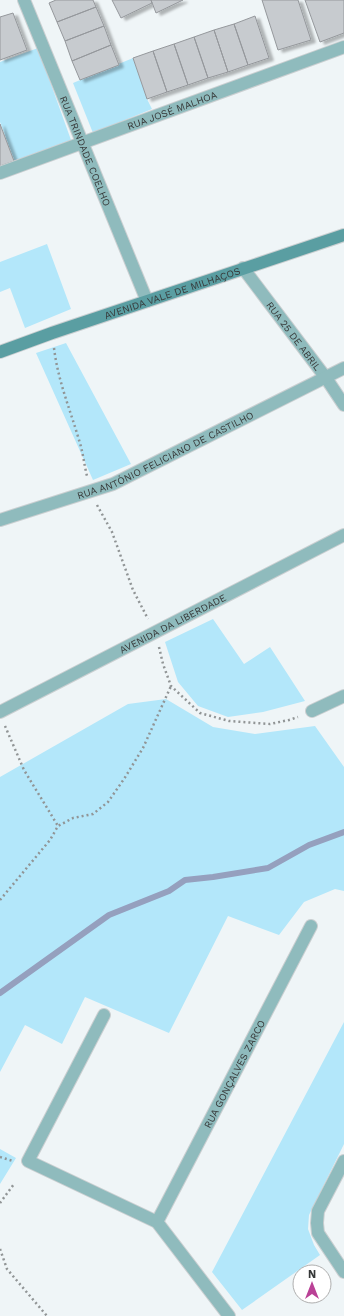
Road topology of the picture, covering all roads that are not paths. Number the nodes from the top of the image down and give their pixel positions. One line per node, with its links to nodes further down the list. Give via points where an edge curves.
1 (24, 0): 3 (street, RUA TRINDADE COELHO)
2 (344, 47): 3 (street, RUA JOSÉ MALHOA)
3 (83, 143): 4 (street, RUA JOSÉ MALHOA); 7 (street, RUA TRINDADE COELHO)
4 (0, 173)
5 (344, 235): 6 (street, AVENIDA VALE DE MILHAÇOS)
6 (243, 268): 7 (street, AVENIDA VALE DE MILHAÇOS); 10 (street, RUA 25 DE ABRIL)
7 (147, 301): 8 (street, AVENIDA VALE DE MILHAÇOS)
8 (0, 352)
9 (344, 368): 10 (street, RUA ANTÓNIO FELICIANO DE CASTILHO)
10 (326, 378): 11 (street, RUA 25 DE ABRIL); 12 (street, RUA ANTÓNIO FELICIANO DE CASTILHO, via 113,484)
11 (344, 405)
12 (0, 520)
13 (344, 535): 16 (street, AVENIDA DA LIBERDADE, via 155,632)
14 (344, 696): 15 (street)
15 (312, 711)
16 (2, 716)
17 (311, 926): 20 (street, RUA GONÇALVES ZARCO)
18 (104, 1015): 20 (street, via 28,1161)
19 (344, 1161): 21 (street, via 318,1212 317,1223 318,1233)
20 (157, 1222): 22 (street)
21 (344, 1272)
22 (229, 1316)

